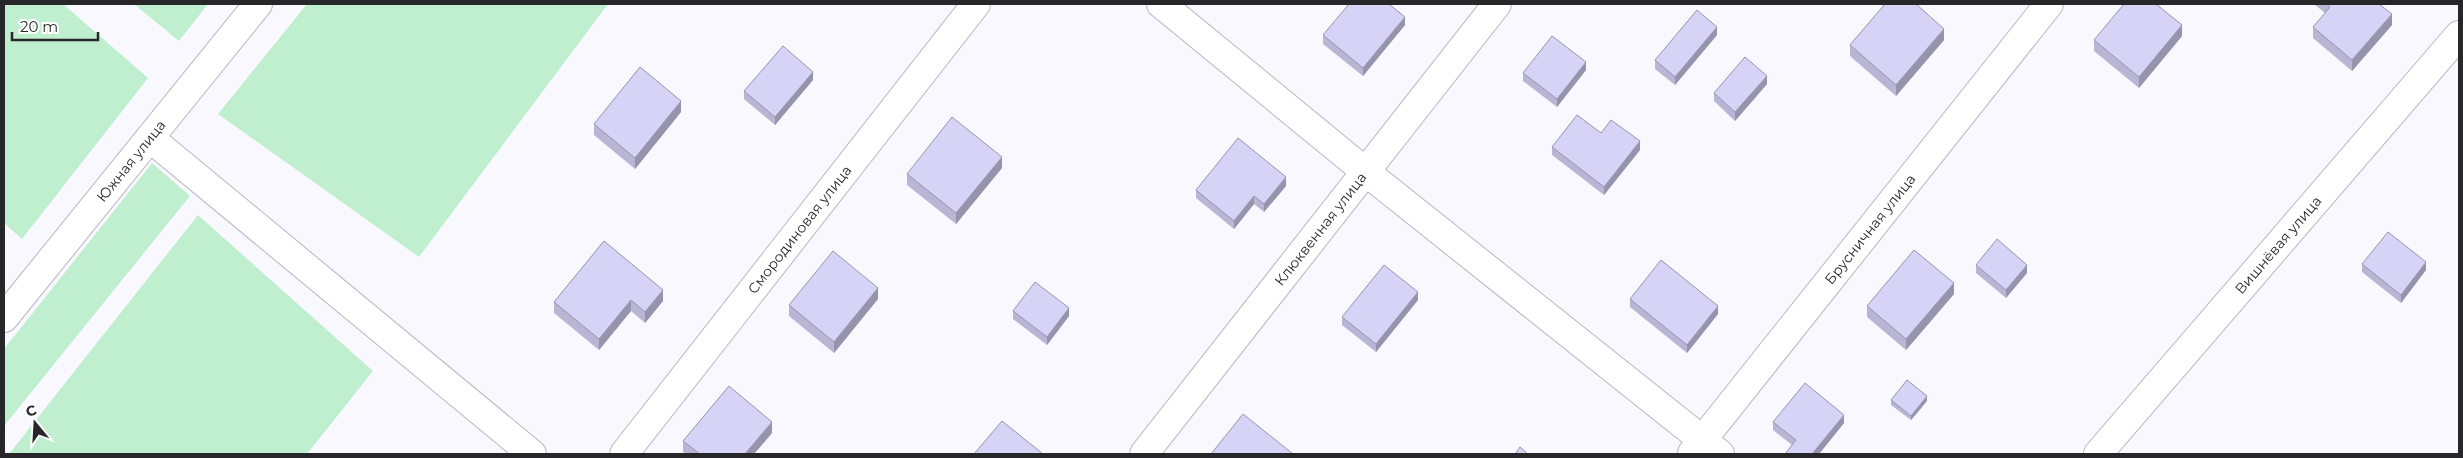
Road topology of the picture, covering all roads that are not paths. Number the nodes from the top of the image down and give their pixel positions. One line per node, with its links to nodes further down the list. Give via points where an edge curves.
1 (258, 4): 7 (street, Южная улица)
2 (976, 4): 12 (street, Смородиновая улица)
3 (1162, 4): 8 (street)
4 (1497, 4): 8 (street, Клюквенная улица)
5 (2049, 4): 10 (street, Брусничная улица)
6 (2459, 35): 14 (street, Вишнёвая улица)
7 (150, 138): 9 (street, Южная улица); 11 (street)
8 (1366, 172): 10 (street); 13 (street, Клюквенная улица)
9 (4, 318)
10 (1704, 449)
11 (532, 454)
12 (624, 454)
13 (1144, 454)
14 (2098, 454)

